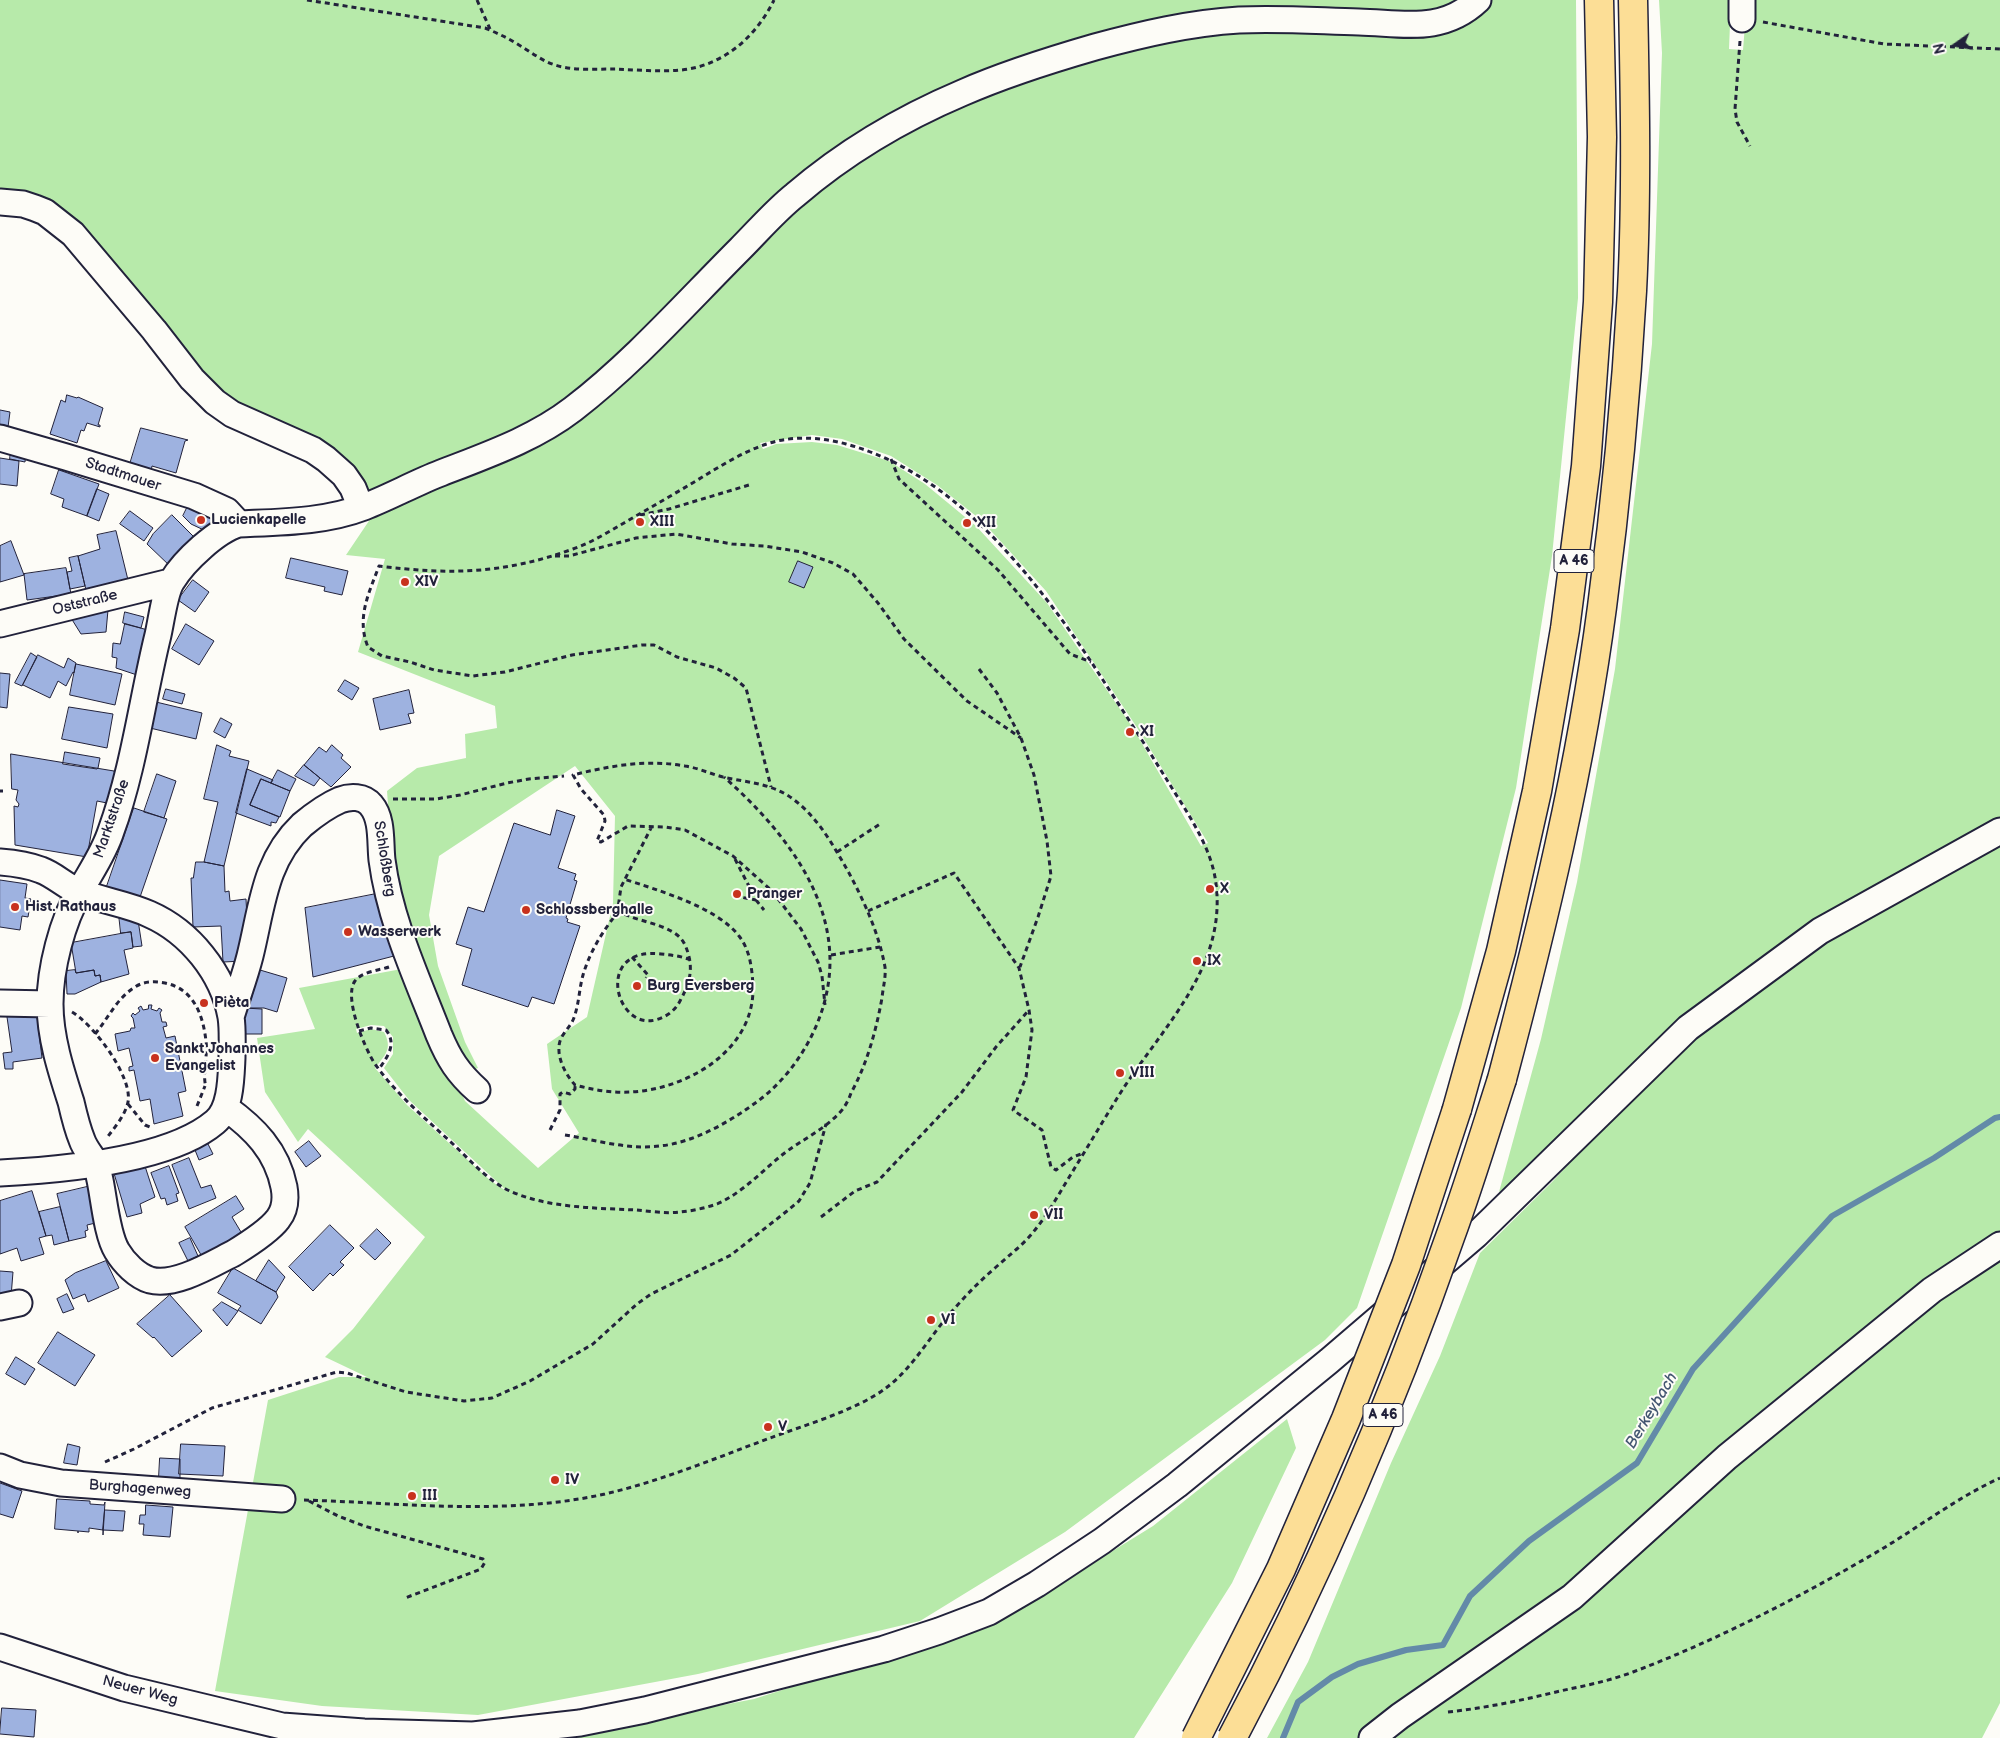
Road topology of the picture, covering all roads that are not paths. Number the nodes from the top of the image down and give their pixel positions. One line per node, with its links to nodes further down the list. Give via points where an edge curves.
1 (1478, 0): 6 (street, via 1449,20 1418,26 1376,22 1239,20 1174,27 1029,67 936,105 854,152 796,193 639,350 558,420 515,444 436,474)
2 (1599, 0): 25 (highway, A 46, bridge, via 1602,137 1598,302 1586,466 1565,629 1537,791 1501,951 1457,1110 1406,1265 1346,1419 1281,1569)
3 (1633, 0): 26 (highway, A 46, bridge, via 1636,129 1632,290 1621,450 1602,609 1570,795 1542,924 1502,1079 1451,1236 1393,1391 1328,1544)
4 (0, 202): 6 (street, via 23,204 45,212 73,234 192,379 215,402 232,414 313,450 326,459 344,475)
5 (0, 438): 7 (street, Stadtmauer, via 194,496 227,511)
6 (361, 508): 7 (street, via 303,520)
7 (239, 524): 8 (street, via 212,538)
8 (170, 582): 9 (street, Oststraße); 12 (street, Marktstraße, via 143,712 112,830 98,862)
9 (0, 624)
10 (2000, 831): 24 (street, Neuer Weg, via 1820,932 1688,1028 1476,1235 1329,1361 1177,1485 1102,1541 988,1612 884,1649 646,1710 580,1723 473,1735)
11 (0, 862): 12 (street, via 41,870)
12 (79, 892): 14 (street, Marktstraße, via 56,956); 15 (street, via 149,914 179,932 218,976)
13 (0, 1003): 14 (street)
14 (60, 1007): 18 (street, Marktstraße, via 54,1039 61,1072 82,1142)
15 (231, 1017): 16 (street, Schloßberg, via 250,957 267,880 284,844 312,817 335,802 362,798 370,804 378,820 393,913 410,960 448,1055 462,1076); 17 (street, via 232,1061)
16 (477, 1090)
17 (226, 1108): 18 (street, via 217,1121 186,1140 135,1157); 18 (street, via 245,1122 269,1148 284,1184 285,1207 278,1220 247,1245 181,1278 148,1280 130,1268 116,1250)
18 (96, 1164): 19 (street)
19 (0, 1173)
20 (2000, 1245): 27 (street, via 1932,1290 1727,1457 1572,1597)
21 (0, 1467): 22 (street, Burghagenweg, via 53,1482)
22 (282, 1499)
23 (0, 1647): 24 (street, Neuer Weg, via 124,1688)
24 (281, 1732)
25 (1196, 1738)
26 (1232, 1738)
27 (1372, 1738)

